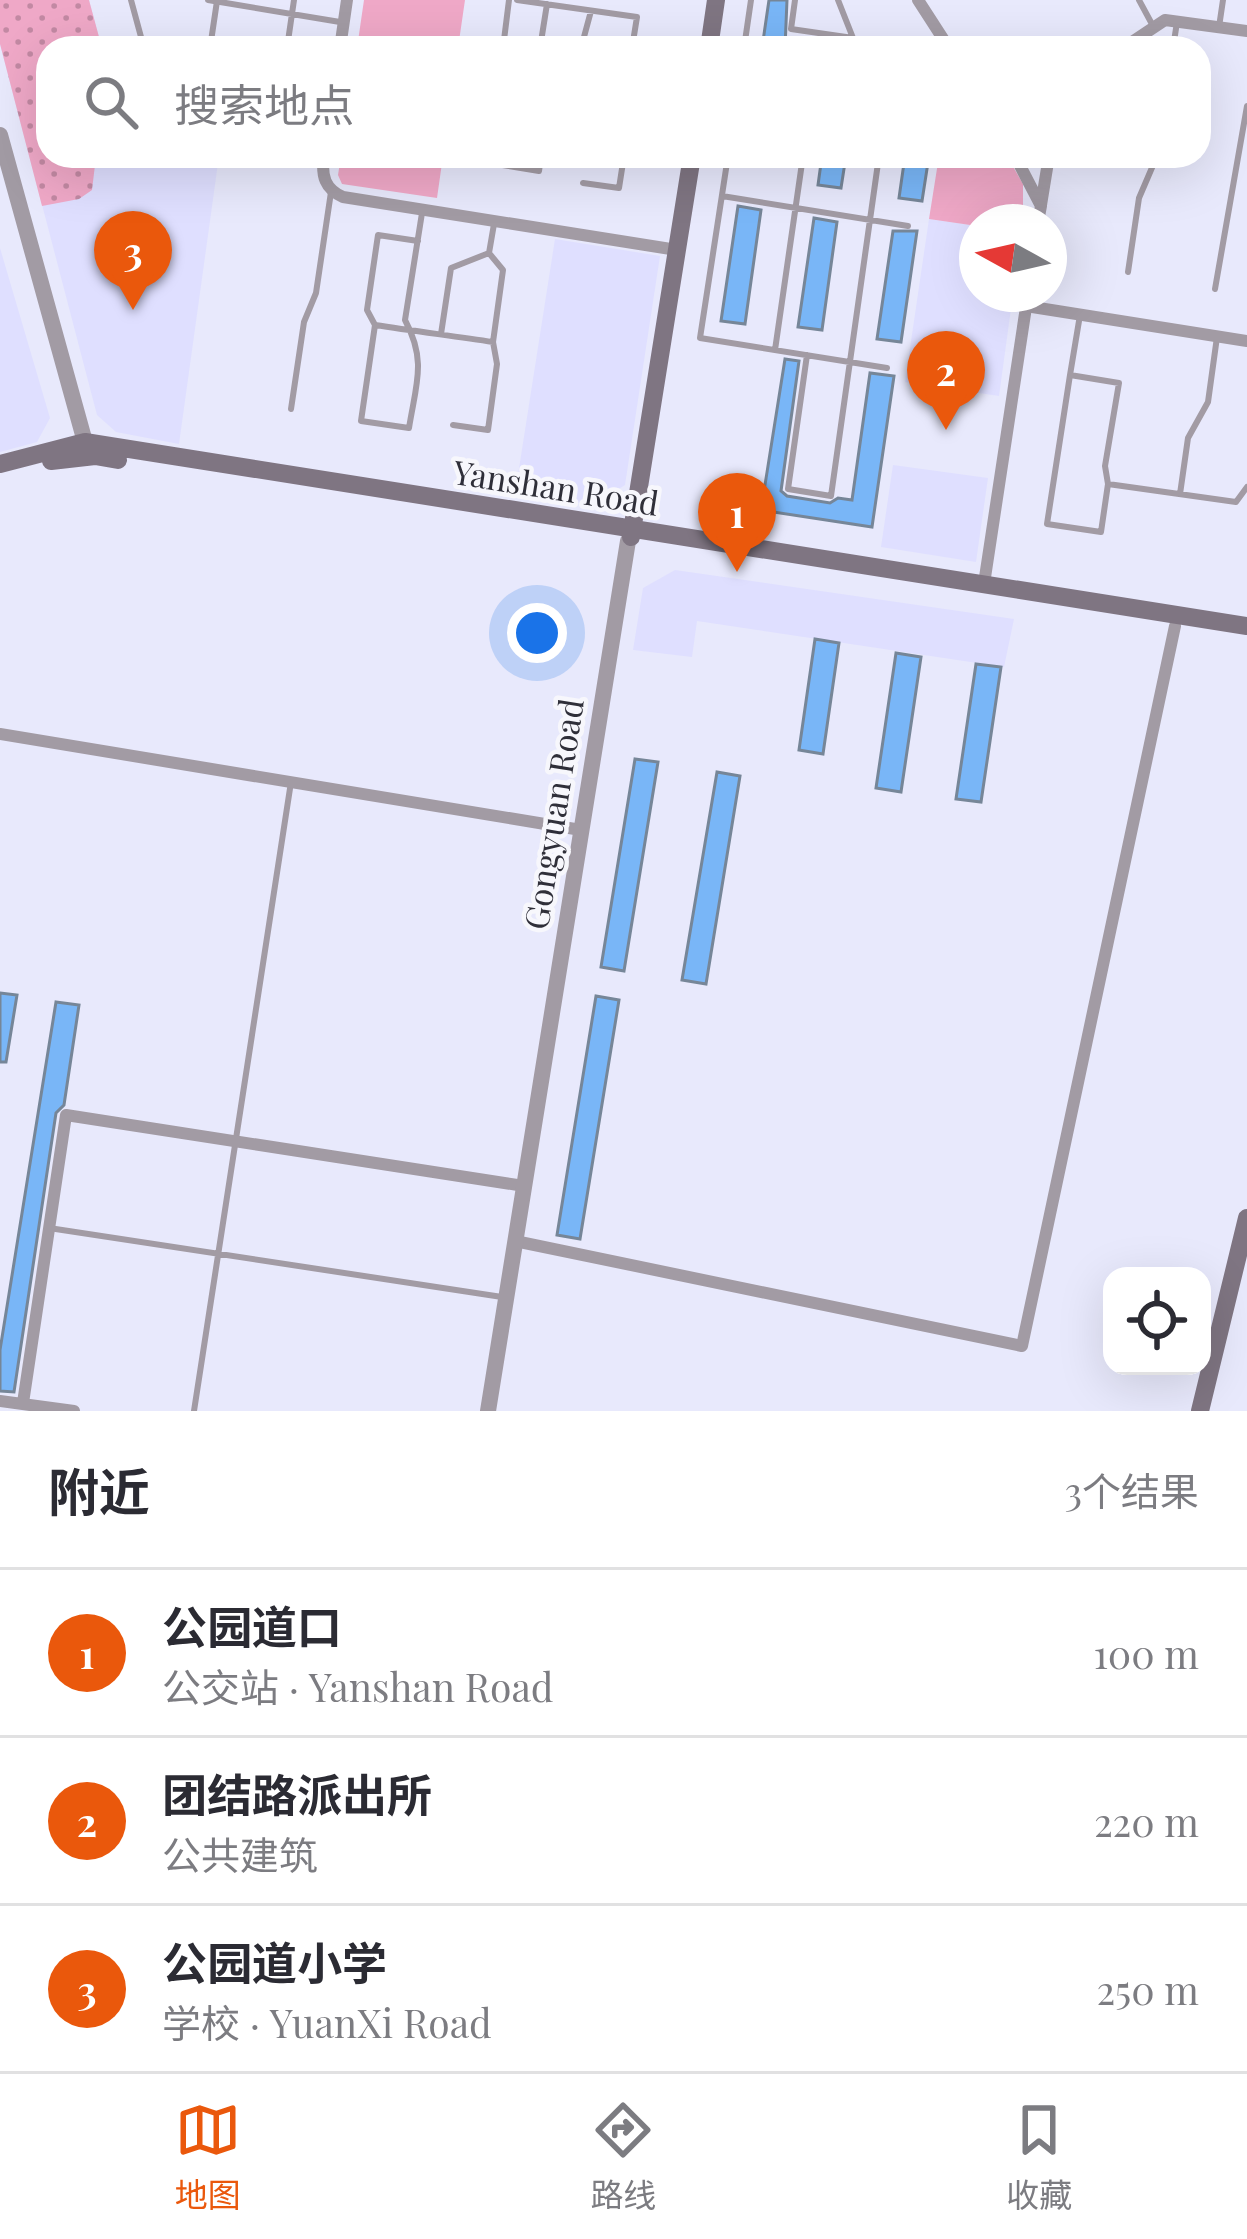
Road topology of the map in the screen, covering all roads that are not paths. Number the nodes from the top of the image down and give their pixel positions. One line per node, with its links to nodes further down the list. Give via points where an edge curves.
1 (131, 0): 23 (lane)
2 (294, 0): 16 (lane)
3 (347, 0): 18 (street)
4 (513, 0): 14 (lane); 27 (lane)
5 (716, 0): 31 (main road)
6 (751, 0): 32 (lane)
7 (795, 0): 22 (lane, via 791,28)
8 (838, 0): 35 (lane)
9 (918, 0): 36 (street)
10 (1138, 0): 19 (lane)
11 (1223, 0): 20 (lane)
12 (212, 1): 13 (lane); 24 (lane)
13 (244, 2): 16 (lane)
14 (547, 4): 15 (lane); 28 (lane)
15 (591, 11): 29 (lane); 30 (lane, via 637,17)
16 (292, 13): 18 (lane); 25 (lane)
17 (1178, 20): 19 (street); 20 (street); 38 (lane)
18 (344, 22): 26 (street)
19 (1153, 26): 37 (street)
20 (1219, 26): 21 (street)
21 (1247, 31)
22 (821, 33): 33 (lane); 34 (lane)
23 (141, 36)
24 (211, 36)
25 (288, 36)
26 (342, 36)
27 (506, 36)
28 (542, 36)
29 (584, 36)
30 (634, 36)
31 (711, 36)
32 (746, 36)
33 (821, 36)
34 (840, 36)
35 (852, 36)
36 (941, 36)
37 (1139, 36)
38 (1175, 36)
39 (1247, 106): 64 (lane)
40 (0, 135): 81 (street)
41 (324, 168): 51 (street)
42 (622, 168): 50 (lane, via 619,188)
43 (690, 168): 61 (main road, Gongyuan Road)
44 (726, 168): 52 (lane)
45 (801, 168): 55 (lane)
46 (877, 168): 57 (lane)
47 (1021, 168): 53 (street)
48 (1047, 168): 54 (street)
49 (1152, 168): 63 (lane)
50 (583, 183)
51 (331, 192): 56 (street); 79 (lane)
52 (722, 196): 55 (lane); 74 (lane, via 700,338)
53 (1040, 204)
54 (1041, 204)
55 (796, 208): 57 (lane); 74 (lane)
56 (422, 209): 58 (street); 60 (lane)
57 (870, 220): 59 (lane); 76 (lane)
58 (494, 221): 61 (street); 62 (lane)
59 (908, 226)
60 (418, 241): 68 (lane, via 378,236 367,310); 69 (lane)
61 (677, 250): 87 (main road, Gongyuan Road)
62 (489, 253): 70 (lane, via 452,268); 73 (lane, via 503,270)
63 (1128, 272)
64 (1215, 290)
65 (1067, 311): 67 (street)
66 (1025, 312): 88 (street)
67 (1080, 315): 71 (street); 78 (lane)
68 (375, 325): 69 (lane); 69 (lane, via 361,421 409,428 421,352)
69 (410, 330): 70 (lane)
70 (442, 334): 73 (lane)
71 (1217, 337): 72 (street); 86 (lane, via 1208,402 1188,438)
72 (1247, 341)
73 (493, 342): 80 (lane, via 488,430)
74 (775, 350): 75 (lane)
75 (807, 355): 76 (lane); 76 (lane, via 788,489 831,496)
76 (850, 362): 77 (lane)
77 (887, 368)
78 (1070, 375): 84 (lane, via 1119,383); 84 (lane, via 1047,524 1101,532)
79 (291, 409)
80 (453, 425)
81 (85, 442): 82 (main road, Yanshan Road); 87 (main road, Yanshan Road)
82 (0, 464)
83 (0, 476): 87 (main road, Yanshan Road, via 95,456)
84 (1108, 484): 86 (lane)
85 (1247, 487): 86 (lane, via 1236,502)
86 (1180, 494)
87 (631, 536): 88 (main road, Yanshan Road); 89 (main road, Yanshan Road); 94 (street, Gongyuan Road)
88 (984, 584): 90 (main road, Yanshan Road)
89 (1175, 626): 91 (main road, Yanshan Road); 99 (street, via 1022,1346)
90 (1247, 626)
91 (1247, 637)
92 (0, 734): 93 (street)
93 (291, 782): 94 (street); 95 (lane)
94 (581, 830): 96 (street, Gongyuan Road)
95 (236, 1141): 96 (street); 98 (street, via 66,1115); 100 (lane)
96 (524, 1186): 99 (street, Gongyuan Road)
97 (1247, 1217): 108 (main road)
98 (49, 1228): 100 (lane); 104 (street)
99 (515, 1241): 102 (street, Gongyuan Road)
100 (218, 1254): 102 (lane); 106 (lane)
101 (1247, 1264): 109 (main road)
102 (506, 1298): 107 (street, Gongyuan Road)
103 (0, 1401): 104 (street)
104 (23, 1403): 105 (street)
105 (74, 1411)
106 (194, 1411)
107 (488, 1411)
108 (1200, 1411)
109 (1211, 1411)

